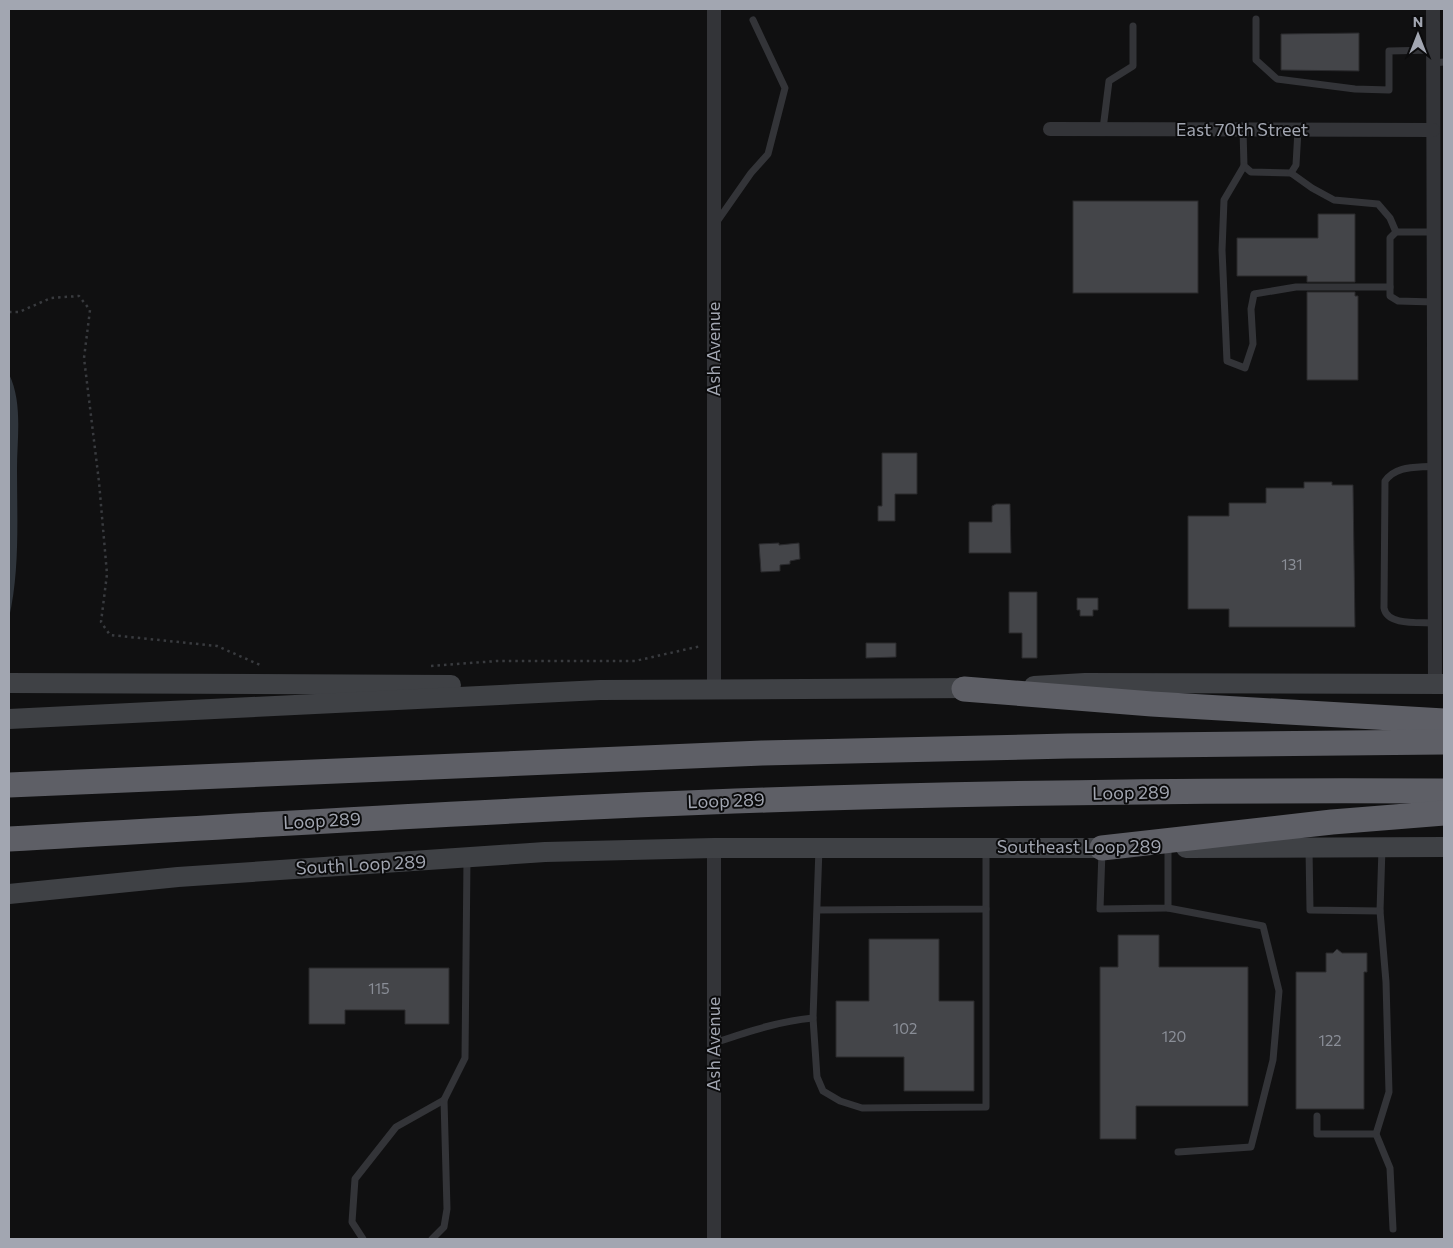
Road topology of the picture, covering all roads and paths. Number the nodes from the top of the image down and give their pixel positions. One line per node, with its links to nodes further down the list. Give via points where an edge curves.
1 (714, 9): 14 (street, Ash Avenue)
2 (1433, 9): 6 (street)
3 (1256, 19): 6 (lane, via 1256,60 1277,79 1389,90 1389,51)
4 (753, 20): 14 (lane, via 785,88 768,154)
5 (1133, 26): 8 (lane, via 1133,66 1109,81)
6 (1437, 59): 11 (street)
7 (1050, 129): 8 (street, East 70th Street)
8 (1103, 130): 9 (street, East 70th Street)
9 (1243, 130): 10 (street, East 70th Street); 12 (lane)
10 (1298, 130): 11 (street, East 70th Street); 13 (lane, via 1296,165)
11 (1434, 130): 16 (street)
12 (1244, 166): 13 (lane, via 1250,172); 17 (lane, via 1224,200 1222,250 1227,361 1245,368 1253,344 1251,309 1254,294 1296,286)
13 (1292, 173): 15 (lane, via 1334,200 1378,204 1390,218)
14 (714, 225): 24 (street, Ash Avenue)
15 (1396, 232): 16 (lane); 17 (lane, via 1390,238)
16 (1434, 232): 18 (street)
17 (1390, 286): 18 (lane, via 1390,296 1398,301)
18 (1434, 302): 20 (street)
19 (9, 312): 25 (path, via 19,312 51,298 79,296 90,310 84,358 107,574 101,622 110,635 216,646)
20 (1439, 419): 21 (street)
21 (1434, 466): 22 (street); 23 (lane, via 1398,470 1385,481 1384,608 1391,618)
22 (1439, 575): 23 (street)
23 (1434, 623): 28 (street)
24 (714, 643): 26 (path, via 635,661 496,661); 29 (street, Ash Avenue)
25 (263, 666)
26 (429, 666)
27 (9, 683): 31 (main road, via 485,685)
28 (1440, 684): 30 (main road, via 1095,683)
29 (714, 689): 30 (main road); 31 (main road)
30 (964, 689): 33 (highway)
31 (600, 690): 32 (main road)
32 (9, 719)
33 (1444, 721)
34 (1444, 742): 35 (highway, via 772,753)
35 (9, 786)
36 (1444, 791): 38 (highway, Loop 289, via 913,795 531,809)
37 (1444, 813): 42 (highway)
38 (9, 839)
39 (986, 847): 41 (main road, Southeast Loop 289); 42 (main road, Southeast Loop 289); 52 (lane)
40 (714, 848): 41 (main road, Southeast Loop 289); 47 (main road, South Loop 289, via 545,852); 56 (street, Ash Avenue)
41 (819, 848): 53 (lane)
42 (1102, 848): 43 (main road, Southeast Loop 289); 51 (lane, via 1100,909)
43 (1168, 848): 44 (main road, Southeast Loop 289); 51 (lane)
44 (1310, 848): 45 (main road, Southeast Loop 289); 54 (lane, via 1310,910)
45 (1382, 848): 46 (main road, Southeast Loop 289); 54 (lane)
46 (1444, 848)
47 (467, 859): 48 (main road, South Loop 289); 57 (lane, via 465,1058)
48 (178, 876): 49 (main road, South Loop 289); 50 (main road)
49 (9, 894)
50 (9, 906)
51 (1168, 908): 60 (lane, via 1263,926 1280,991 1273,1060 1251,1147)
52 (986, 909): 53 (lane); 55 (lane, via 986,1107 862,1108 840,1101 823,1091 817,1077)
53 (818, 910): 55 (lane)
54 (1380, 911): 59 (lane, via 1389,1092)
55 (814, 1018): 56 (lane, via 789,1020)
56 (714, 1043): 64 (street, Ash Avenue)
57 (444, 1100): 62 (lane, via 396,1127 355,1179 352,1222); 63 (lane, via 447,1209 444,1227)
58 (1317, 1116): 59 (lane, via 1317,1134)
59 (1376, 1134): 61 (lane, via 1390,1168)
60 (1178, 1152)
61 (1392, 1229)
62 (363, 1239)
63 (432, 1239)
64 (714, 1239)

